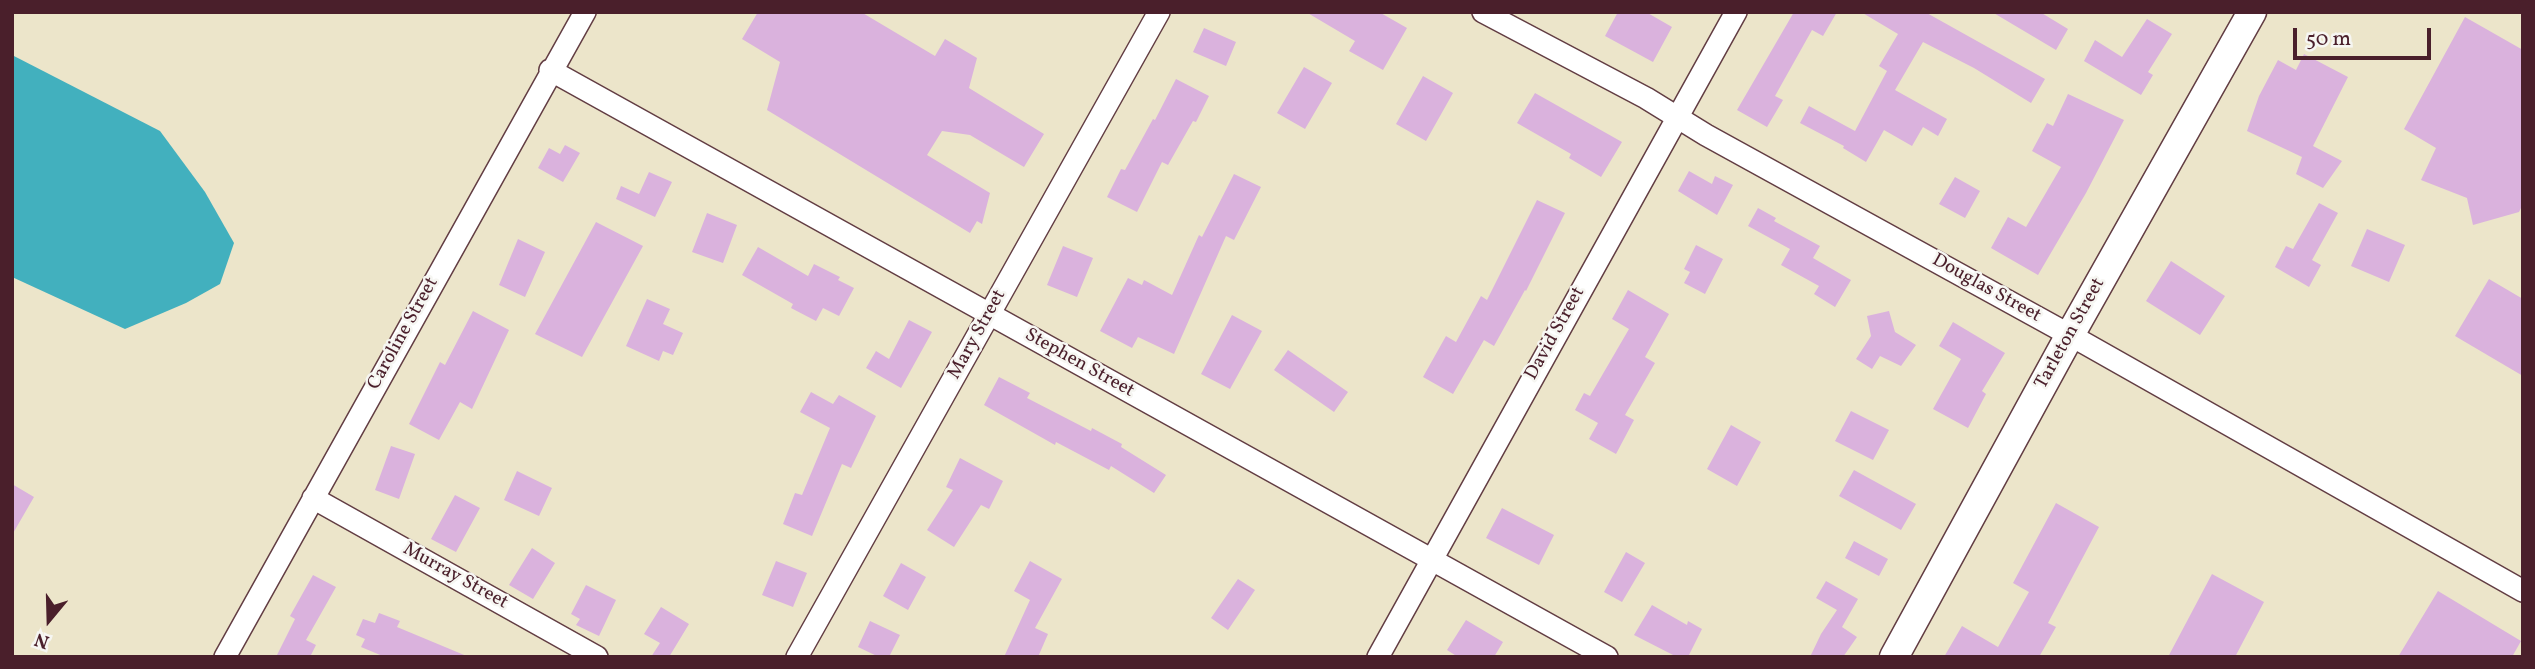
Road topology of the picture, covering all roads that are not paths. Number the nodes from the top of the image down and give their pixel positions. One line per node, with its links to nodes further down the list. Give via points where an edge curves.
1 (585, 12): 6 (street, Caroline Street)
2 (1159, 12): 8 (street, Mary Street)
3 (1483, 12): 7 (street, Douglas Street)
4 (1736, 12): 7 (street, David Street)
5 (2252, 12): 9 (main road, Tarleton Street)
6 (550, 70): 8 (street, Stephen Street); 10 (street, Caroline Street)
7 (1678, 117): 9 (street, Douglas Street); 11 (street, David Street)
8 (990, 314): 11 (street, Stephen Street); 15 (street, Mary Street)
9 (2070, 335): 12 (street, Douglas Street); 18 (main road, Tarleton Street)
10 (313, 498): 13 (street, Caroline Street); 14 (street, Murray Street)
11 (1431, 559): 16 (street, David Street); 17 (street, Stephen Street)
12 (2523, 591)
13 (225, 657)
14 (597, 657)
15 (797, 657)
16 (1378, 657)
17 (1607, 657)
18 (1894, 657)

